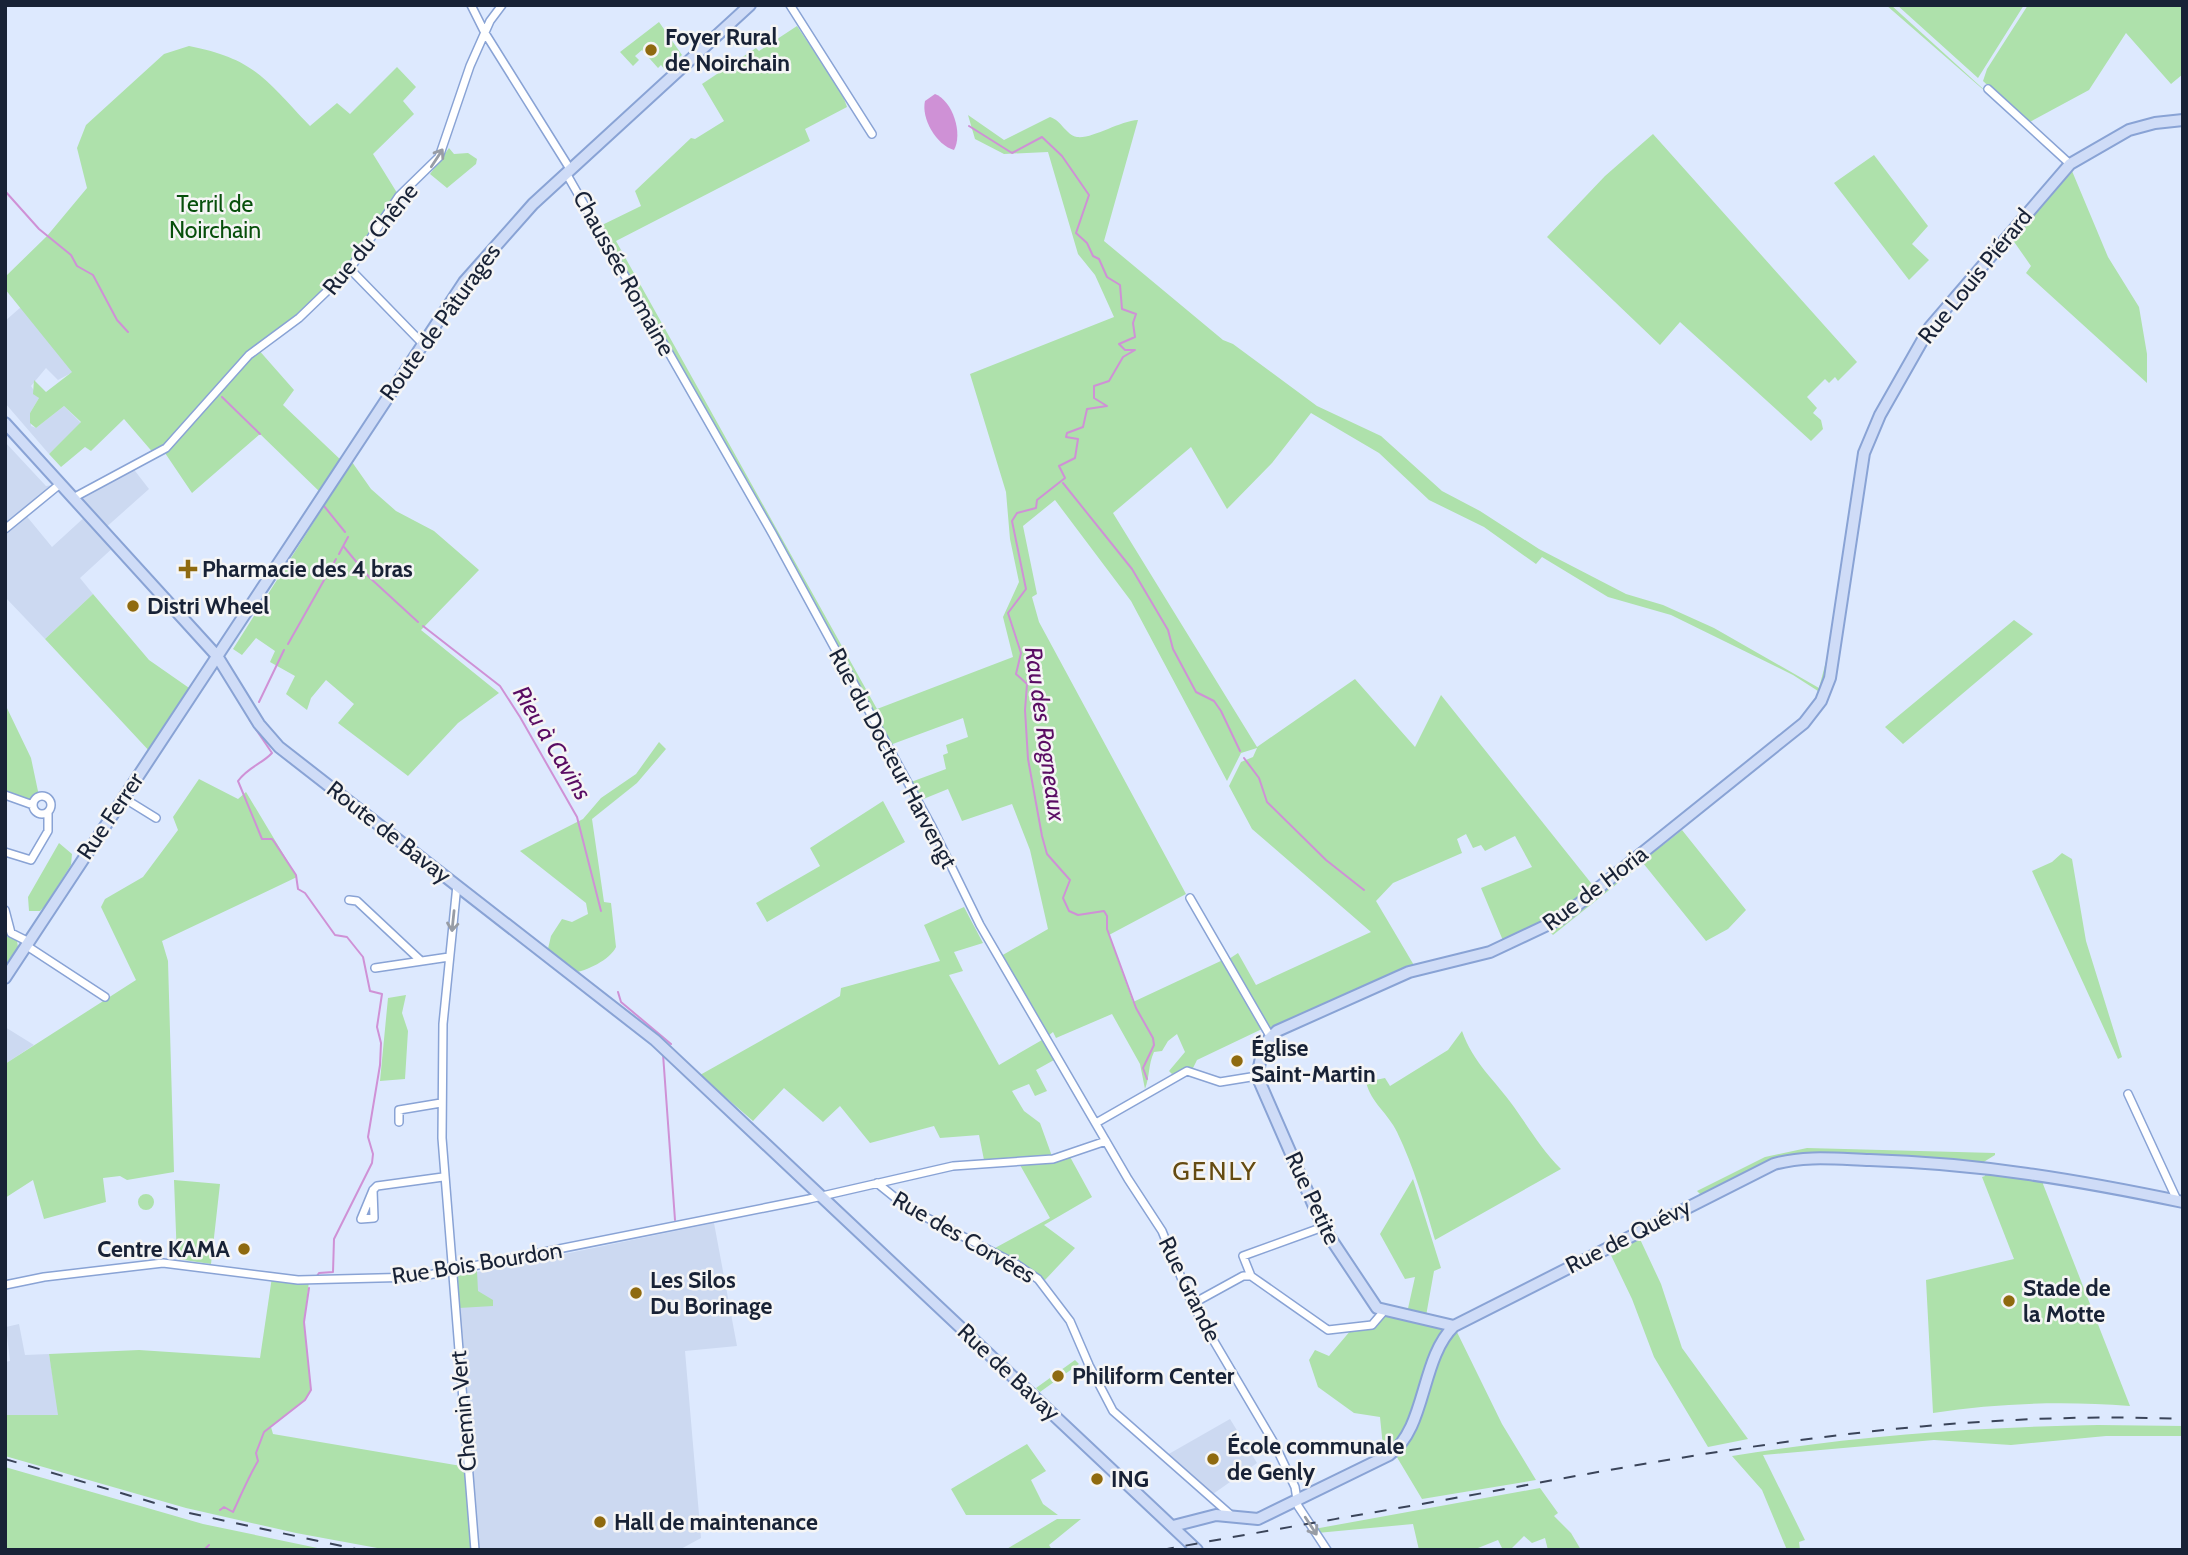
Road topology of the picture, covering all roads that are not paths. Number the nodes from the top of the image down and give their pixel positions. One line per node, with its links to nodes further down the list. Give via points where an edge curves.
1 (471, 5): 5 (street, Chaussée Romaine)
2 (502, 5): 5 (street, Rue du Chêne)
3 (750, 5): 10 (main road, Route de Pâturages)
4 (790, 5): 8 (street)
5 (485, 33): 10 (street, Chaussée Romaine); 11 (street, Rue du Chêne, one-way to 5, via 399,196 439,157)
6 (1988, 89): 9 (street)
7 (2183, 120): 9 (main road, Rue Louis Piérard, via 2129,130)
8 (872, 134)
9 (2070, 164): 19 (main road, Rue Louis Piérard, via 1941,312 1871,432 1858,482)
10 (568, 171): 12 (main road, Route de Pâturages, via 484,256); 13 (street, Chaussée Romaine)
11 (351, 269): 12 (street); 16 (street, Rue du Chêne, via 299,318 249,355 166,448)
12 (422, 343): 18 (main road, Route de Pâturages)
13 (680, 374): 42 (street, Rue du Docteur Harvengt, via 772,533 932,827 980,925)
14 (5, 423): 15 (main road, Route de Bavay)
15 (60, 484): 16 (main road, Route de Bavay); 17 (street)
16 (73, 498): 18 (main road, Route de Bavay)
17 (5, 529)
18 (217, 656): 21 (main road, Rue Ferrer); 26 (main road, Route de Bavay, via 259,724 279,747)
19 (1830, 678): 37 (main road, Rue de Horia, via 1821,701 1804,723 1560,919 1490,952 1409,972)
20 (5, 795): 22 (street)
21 (122, 797): 24 (street); 31 (main road, Rue Ferrer)
22 (33, 804): 23 (street, via 40,814); 23 (street, via 37,797 47,797 51,804)
23 (48, 812): 25 (street, via 48,831 31,860)
24 (156, 818)
25 (5, 852)
26 (457, 884): 32 (street, Chemin Vert, one-way to 32); 47 (main road, Route de Bavay, via 655,1040)
27 (1190, 898): 37 (street)
28 (349, 900): 33 (street, via 357,901)
29 (5, 910): 30 (street)
30 (8, 934): 31 (street)
31 (28, 944): 35 (main road, Rue Ferrer); 36 (street)
32 (449, 957): 33 (street); 40 (street, Chemin Vert)
33 (420, 960): 34 (street)
34 (375, 968)
35 (5, 978)
36 (105, 997)
37 (1270, 1035): 38 (main road, via 1262,1048)
38 (1257, 1076): 42 (street, via 1220,1082 1187,1071); 49 (main road, Rue Petite)
39 (2128, 1094): 48 (street)
40 (441, 1103): 41 (street, via 399,1110); 44 (street, Chemin Vert)
41 (399, 1122)
42 (1097, 1122): 43 (street, Rue du Docteur Harvengt)
43 (1106, 1141): 45 (street, Rue Bois Bourdon, via 1053,1159 962,1164); 53 (street, Rue Grande, via 1169,1243)
44 (443, 1177): 46 (street, via 380,1185); 50 (street, Chemin Vert)
45 (877, 1183): 47 (street, Rue Bois Bourdon); 57 (street, Rue des Corvées, via 908,1208 1038,1279 1070,1321 1113,1411)
46 (373, 1190)
47 (821, 1195): 50 (street, Rue Bois Bourdon); 58 (main road, Rue de Bavay)
48 (2180, 1201): 55 (main road, Rue de Quévy, via 1977,1165 1788,1160 1761,1168)
49 (1323, 1227): 51 (street, via 1243,1256); 54 (main road, Rue Petite, via 1373,1303)
50 (452, 1272): 52 (street, Rue Bois Bourdon, via 398,1279 298,1280 163,1262); 59 (street, Chemin Vert)
51 (1251, 1276): 53 (street); 54 (street, via 1328,1330 1372,1325)
52 (5, 1285)
53 (1192, 1304): 56 (street, Rue Grande, via 1290,1474)
54 (1384, 1311): 55 (main road)
55 (1454, 1326): 56 (main road, via 1440,1345 1398,1448)
56 (1296, 1501): 57 (main road, via 1258,1520); 61 (street, Rue Grande, one-way to 61)
57 (1233, 1516): 58 (main road, via 1216,1515)
58 (1173, 1526): 60 (main road, Rue de Bavay)
59 (475, 1550)
60 (1197, 1550)
61 (1326, 1550)

